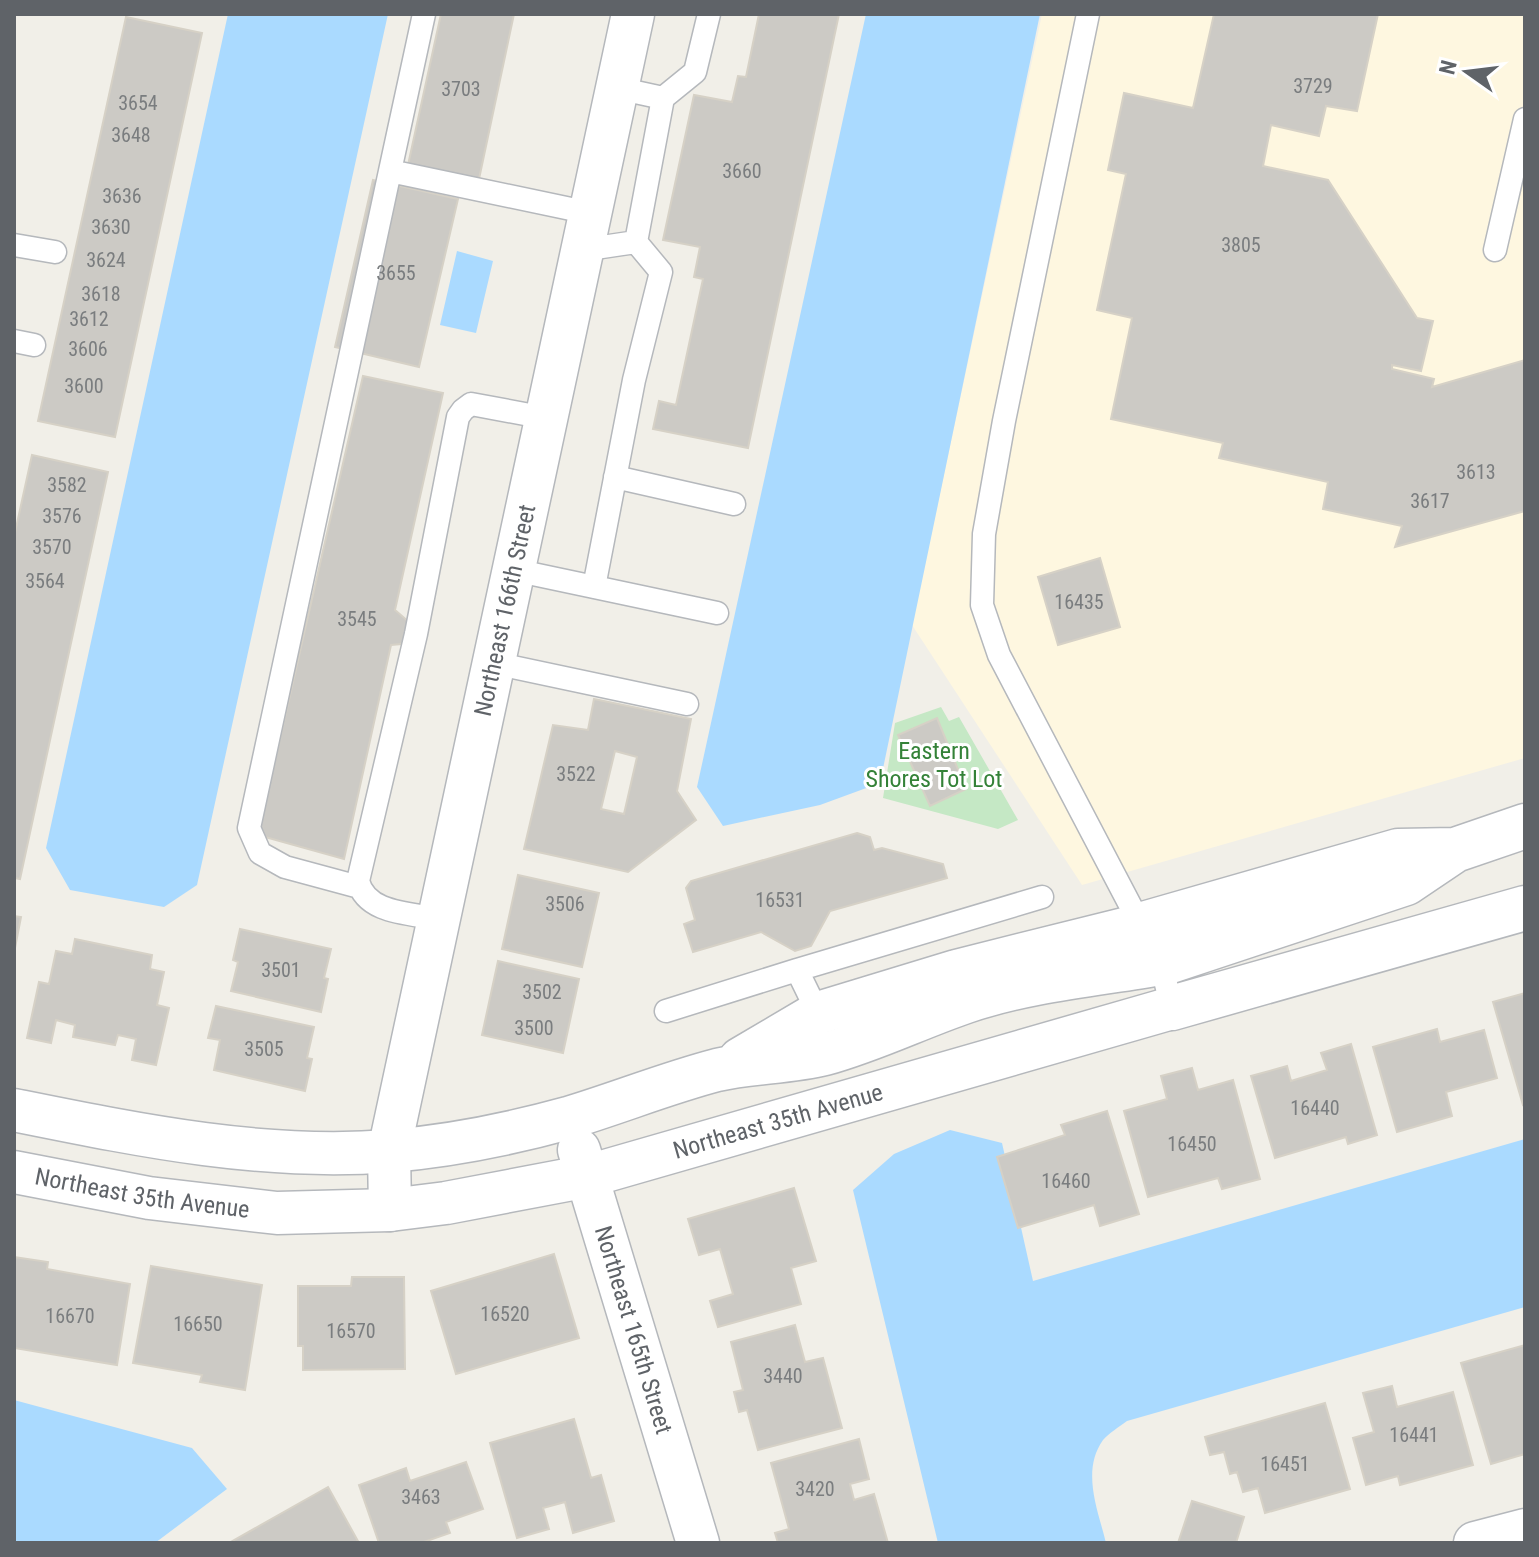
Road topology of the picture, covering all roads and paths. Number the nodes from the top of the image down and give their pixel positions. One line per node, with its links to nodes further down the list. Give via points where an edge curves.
1 (424, 14): 8 (lane)
2 (633, 14): 5 (street, Northeast 166th Street)
3 (709, 14): 6 (lane, via 695,72)
4 (1088, 14): 28 (lane, via 1001,435 984,534 982,605 999,655)
5 (617, 88): 6 (lane); 9 (street, Northeast 166th Street)
6 (663, 98): 10 (lane)
7 (1525, 119): 12 (lane)
8 (390, 171): 9 (lane); 24 (lane, via 249,828 260,853 285,867)
9 (586, 231): 10 (lane); 14 (street, Northeast 166th Street)
10 (636, 242): 15 (lane, via 661,272)
11 (14, 245): 13 (lane)
12 (1495, 250)
13 (55, 252)
14 (546, 418): 17 (street, Northeast 166th Street); 24 (lane, via 471,404 458,417)
15 (615, 477): 16 (lane); 18 (lane)
16 (734, 504)
17 (514, 570): 18 (lane); 20 (street, Northeast 166th Street)
18 (594, 587): 19 (lane)
19 (717, 613)
20 (494, 663): 21 (lane); 27 (street, Northeast 166th Street)
21 (687, 704)
22 (1525, 826): 23 (street)
23 (1455, 850): 28 (street, via 1398,851); 29 (street, via 1406,883)
24 (359, 887): 27 (lane, via 375,905)
25 (1042, 897): 30 (lane)
26 (1525, 908): 31 (street, Northeast 35th Avenue)
27 (439, 919): 37 (street, Northeast 166th Street)
28 (1140, 925): 29 (lane); 33 (street, via 956,971)
29 (1161, 964): 31 (lane); 34 (street, via 959,1034 912,1024 823,1055)
30 (797, 970): 32 (lane); 33 (lane)
31 (1172, 1008): 39 (street, Northeast 35th Avenue)
32 (666, 1011)
33 (818, 1013): 34 (street)
34 (722, 1070): 36 (street)
35 (14, 1110): 37 (street, via 222,1148)
36 (569, 1117): 37 (street, via 459,1142); 39 (street, Northeast 165th Street)
37 (389, 1151): 40 (street, Northeast 166th Street)
38 (14, 1172): 40 (street, Northeast 35th Avenue, via 213,1207 277,1213)
39 (588, 1176): 40 (street, Northeast 35th Avenue); 42 (street, Northeast 165th Street)
40 (390, 1210)
41 (1525, 1530): 43 (street)
42 (698, 1543)
43 (1475, 1543)

